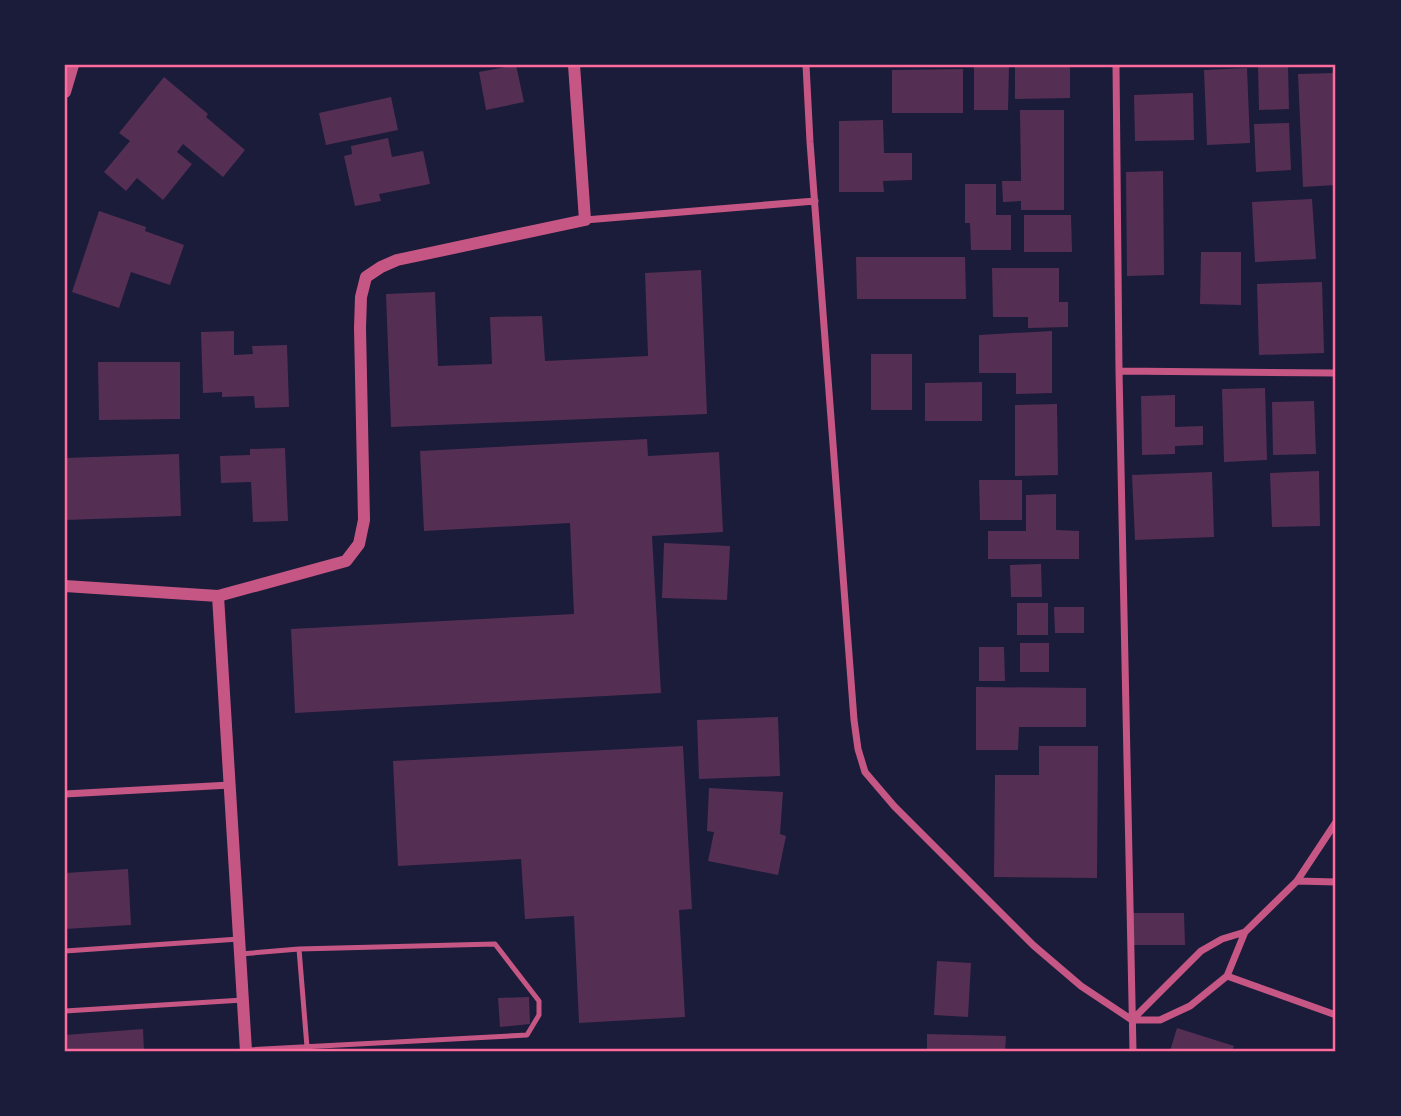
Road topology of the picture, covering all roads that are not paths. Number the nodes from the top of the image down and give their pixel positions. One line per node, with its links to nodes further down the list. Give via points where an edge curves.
1 (73, 65): 5 (street)
2 (574, 65): 7 (street)
3 (806, 65): 6 (street)
4 (1116, 65): 8 (street)
5 (65, 92)
6 (815, 201): 7 (street); 26 (street, via 854,720 865,772 931,846 1033,945 1081,986)
7 (584, 220): 11 (street, via 397,260 366,277 360,307 364,520 359,544 346,561)
8 (1119, 371): 9 (street); 26 (street)
9 (1336, 373)
10 (65, 586): 11 (street)
11 (218, 596): 12 (street)
12 (230, 785): 13 (street); 18 (street)
13 (65, 794)
14 (1336, 822): 15 (street)
15 (1297, 881): 16 (street); 17 (street)
16 (1336, 882)
17 (1244, 932): 22 (street); 26 (street, via 1201,951)
18 (239, 939): 20 (lane); 21 (street)
19 (299, 949): 21 (lane); 27 (lane); 27 (lane, via 495,944 539,1001 540,1015 527,1035)
20 (65, 951)
21 (240, 954): 23 (street)
22 (1227, 976): 25 (street); 26 (street, via 1190,1006 1160,1020)
23 (243, 1000): 24 (lane); 28 (street)
24 (65, 1011)
25 (1336, 1015)
26 (1132, 1020): 29 (street)
27 (307, 1047): 28 (lane)
28 (246, 1050)
29 (1133, 1051)

